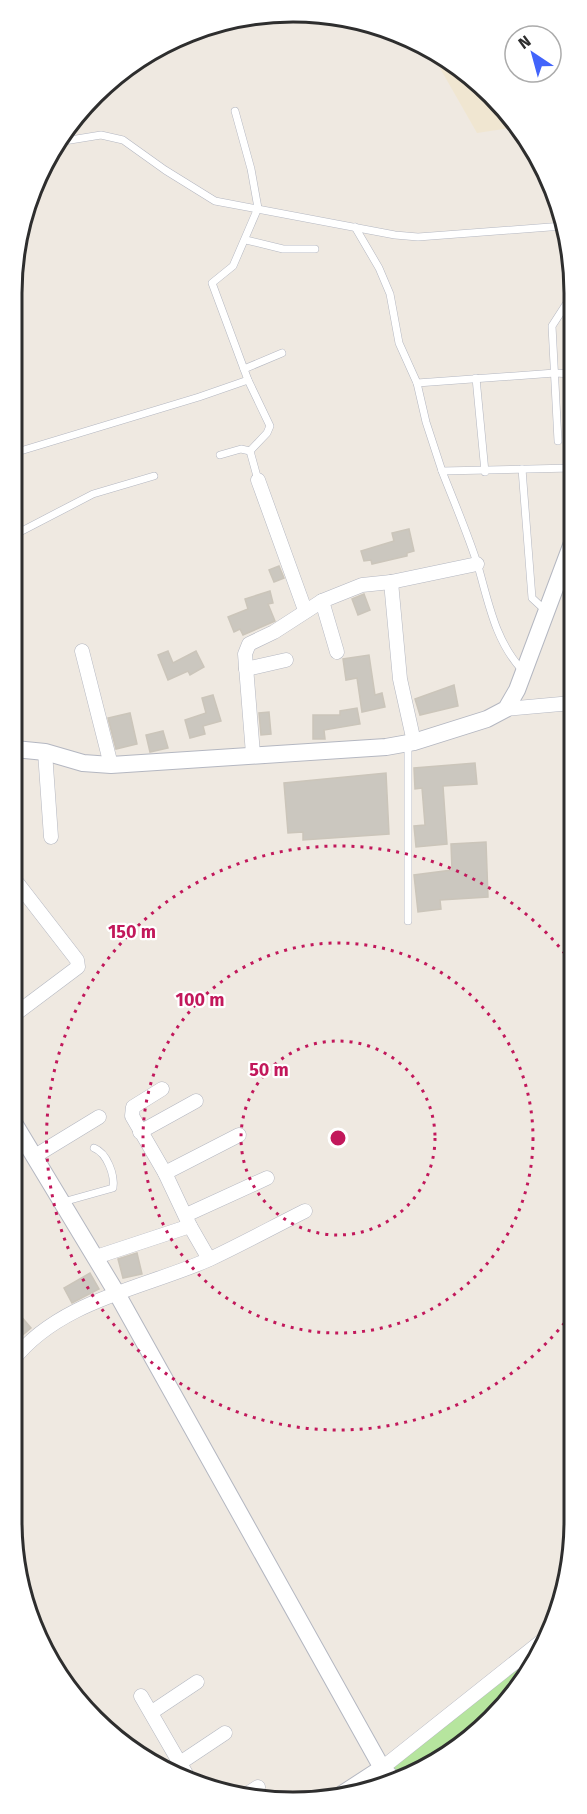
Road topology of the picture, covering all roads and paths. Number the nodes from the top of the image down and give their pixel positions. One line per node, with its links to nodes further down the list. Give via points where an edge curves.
1 (235, 111): 3 (lane, via 252,169)
2 (70, 140): 3 (lane, via 101,135 123,140 207,198)
3 (258, 208): 4 (lane); 6 (lane)
4 (355, 227): 5 (lane, via 418,237); 15 (lane, via 390,294 399,343)
5 (556, 227)
6 (246, 240): 7 (lane, via 283,249); 10 (lane, via 233,266 212,283)
7 (315, 249)
8 (564, 308): 11 (lane, via 552,326)
9 (282, 353): 10 (lane)
10 (244, 369): 14 (lane)
11 (555, 373): 12 (lane); 13 (lane); 16 (lane)
12 (564, 374)
13 (476, 378): 15 (lane); 23 (lane)
14 (248, 380): 17 (lane); 18 (lane, via 270,426)
15 (417, 383): 22 (lane)
16 (558, 441)
17 (23, 450)
18 (250, 450): 19 (lane); 25 (lane)
19 (220, 455)
20 (564, 468): 21 (lane)
21 (522, 469): 23 (lane); 32 (lane, via 532,598)
22 (442, 471): 23 (lane); 27 (lane)
23 (485, 472)
24 (154, 476): 26 (lane, via 93,494)
25 (258, 480): 31 (street)
26 (23, 530)
27 (477, 564): 29 (street); 37 (lane, via 496,632)
28 (564, 564): 32 (street)
29 (391, 582): 30 (street, via 362,585); 40 (street, via 400,679)
30 (322, 600): 31 (street); 34 (street)
31 (305, 610): 36 (street, via 249,644)
32 (546, 611): 37 (street)
33 (82, 651): 44 (street)
34 (337, 652)
35 (286, 660): 36 (street)
36 (246, 669): 43 (street)
37 (524, 672): 39 (street)
38 (564, 704): 39 (street)
39 (506, 709): 40 (street, via 487,719)
40 (411, 743): 43 (street, via 349,751); 47 (lane)
41 (23, 750): 42 (street)
42 (45, 752): 44 (street, via 83,763); 45 (street)
43 (253, 754): 44 (street)
44 (111, 765)
45 (51, 837)
46 (23, 890): 48 (street, via 77,960 78,967)
47 (408, 921)
48 (23, 1008)
49 (162, 1089): 52 (street, via 131,1111)
50 (196, 1101): 52 (street)
51 (99, 1117): 56 (street)
52 (140, 1132): 57 (street)
53 (239, 1135): 57 (street)
54 (23, 1137): 56 (street)
55 (94, 1148): 59 (lane, via 111,1170 114,1188)
56 (35, 1156): 59 (street)
57 (165, 1173): 61 (street)
58 (267, 1178): 61 (street)
59 (63, 1202): 62 (street)
60 (305, 1211): 63 (street)
61 (188, 1221): 62 (street); 63 (street)
62 (96, 1257): 64 (street)
63 (209, 1259): 64 (street)
64 (117, 1292): 65 (street, via 35,1337); 75 (street)
65 (23, 1350)
66 (532, 1649): 67 (street)
67 (517, 1661): 68 (lane); 75 (street)
68 (522, 1667)
69 (197, 1682): 71 (street)
70 (141, 1696): 71 (street)
71 (152, 1712): 73 (street)
72 (225, 1733): 73 (street)
73 (180, 1763): 74 (street)
74 (183, 1768)
75 (382, 1768): 76 (street); 77 (street)
76 (388, 1774)
77 (359, 1783)

